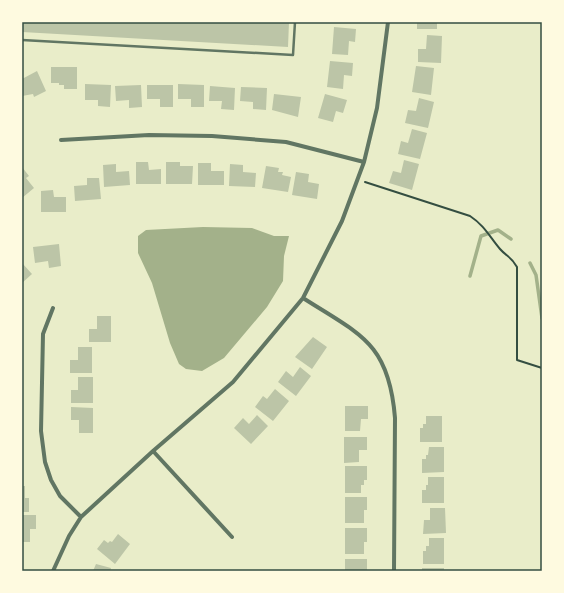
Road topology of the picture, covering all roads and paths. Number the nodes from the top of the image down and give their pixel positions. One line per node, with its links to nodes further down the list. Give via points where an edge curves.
1 (295, 22): 3 (lane, via 293,55)
2 (388, 22): 5 (street, via 377,108)
3 (22, 40)
4 (61, 140): 5 (street, via 149,135 212,136 286,142)
5 (364, 162): 7 (street, via 342,222)
6 (365, 182): 9 (path, via 470,216 484,226 517,267 517,360)
7 (302, 298): 10 (street, via 234,382); 14 (street, via 358,333 372,346 388,373 394,397 395,418)
8 (53, 308): 11 (street, via 43,334 41,431 44,454 51,480 60,496)
9 (542, 368)
10 (153, 451): 11 (street); 12 (street)
11 (81, 517): 13 (street)
12 (232, 537)
13 (53, 571)
14 (394, 571)

